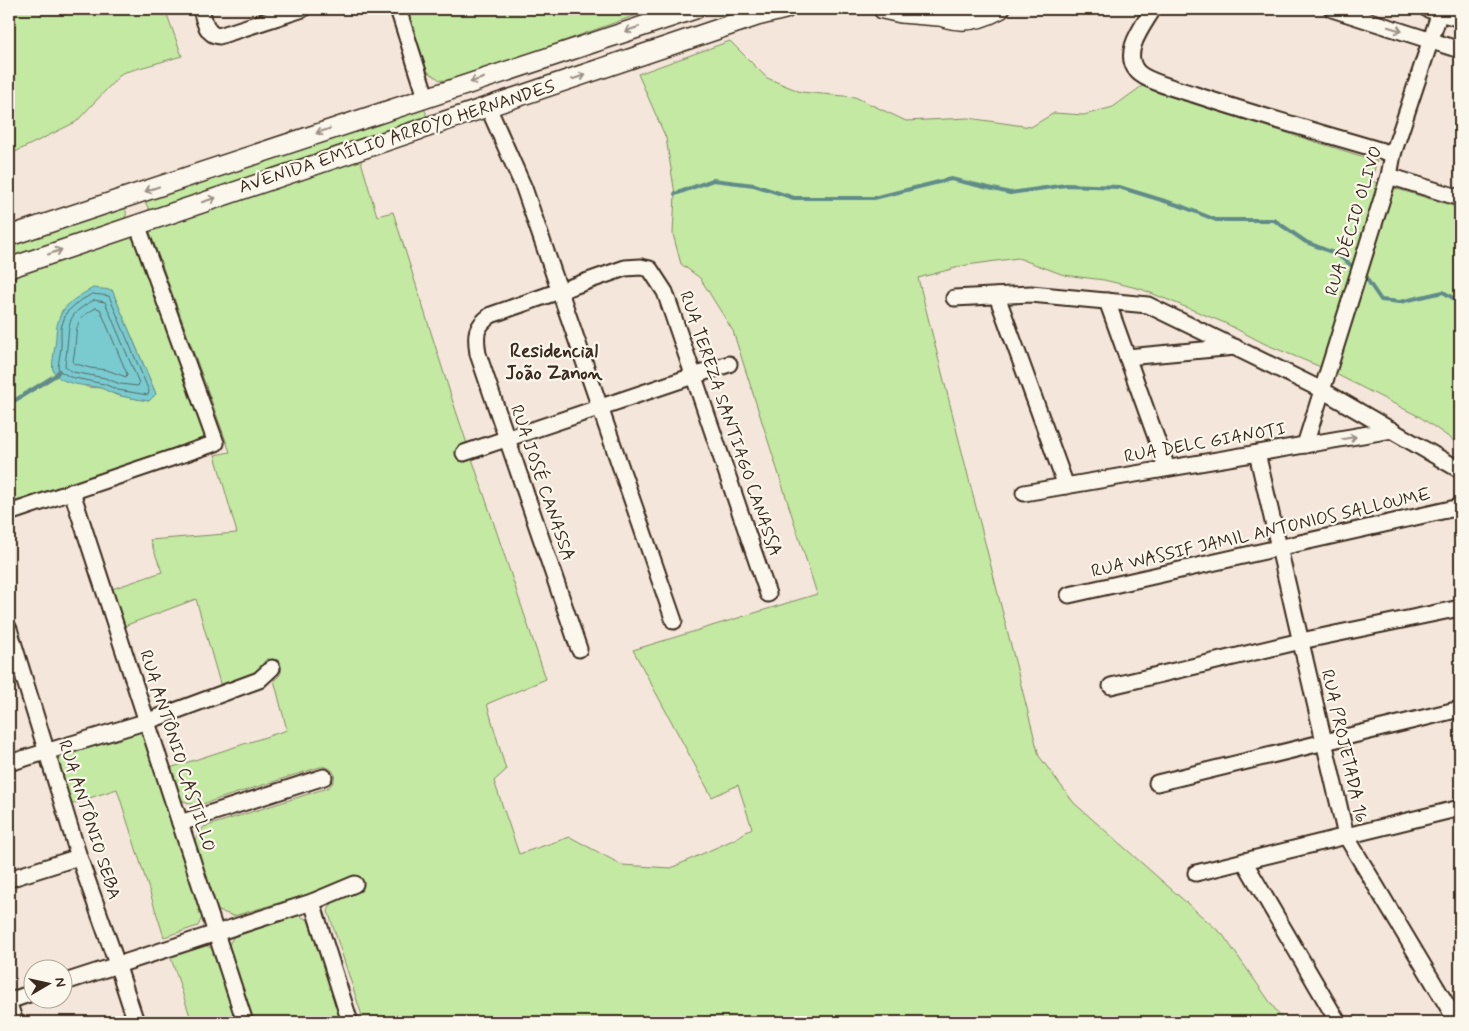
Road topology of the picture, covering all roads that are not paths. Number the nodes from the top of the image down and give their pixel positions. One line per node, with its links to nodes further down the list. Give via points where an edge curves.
1 (201, 9): 9 (street, via 214,36)
2 (398, 9): 17 (street)
3 (695, 9): 11 (main road, AVENIDA EMÍLIO ARROYO HERNANDES)
4 (785, 9): 15 (main road, AVENIDA EMÍLIO ARROYO HERNANDES)
5 (883, 9): 12 (main road, via 901,13)
6 (1000, 9): 12 (main road, via 971,20 954,20)
7 (1153, 9): 20 (street, via 1134,43 1133,62 1137,72 1161,84)
8 (1332, 9): 14 (street, one-way to 14)
9 (298, 10)
10 (1436, 10): 13 (street); 14 (street, RUA DÉCIO OLIVO)
11 (673, 12): 15 (main road); 17 (main road, AVENIDA EMÍLIO ARROYO HERNANDES, one-way to 17)
12 (931, 12)
13 (1460, 19)
14 (1431, 40): 16 (street); 20 (street, RUA DÉCIO OLIVO)
15 (682, 42): 18 (main road, AVENIDA EMÍLIO ARROYO HERNANDES, one-way to 15)
16 (1460, 50)
17 (426, 97): 19 (main road); 22 (main road, AVENIDA EMÍLIO ARROYO HERNANDES, one-way to 22)
18 (488, 107): 19 (main road, AVENIDA EMÍLIO ARROYO HERNANDES); 27 (street, via 524,188)
19 (439, 124): 24 (main road, AVENIDA EMÍLIO ARROYO HERNANDES, one-way to 19)
20 (1393, 154): 21 (street, RUA DÉCIO OLIVO)
21 (1388, 176): 23 (street); 35 (street, RUA DÉCIO OLIVO)
22 (128, 197): 24 (main road); 25 (main road, AVENIDA EMÍLIO ARROYO HERNANDES)
23 (1460, 198)
24 (137, 224): 26 (main road, AVENIDA EMÍLIO ARROYO HERNANDES, one-way to 24); 45 (street, via 216,443)
25 (9, 236)
26 (9, 268)
27 (560, 291): 34 (street, RUA TEREZA SANTIAGO CANASSA, via 625,268 650,269 665,292); 36 (street); 38 (street, RUA JOSÉ CANASSA, via 491,315 478,328 475,338 478,354)
28 (996, 296): 29 (street); 30 (street, via 1031,294); 44 (street)
29 (954, 298)
30 (1107, 301): 31 (street, via 1148,305); 32 (street)
31 (1235, 347): 32 (street); 35 (street)
32 (1127, 357): 42 (street)
33 (729, 364): 34 (street)
34 (694, 376): 36 (street); 50 (street, RUA TEREZA SANTIAGO CANASSA)
35 (1322, 390): 37 (street); 39 (street, RUA DÉCIO OLIVO)
36 (600, 407): 38 (street); 53 (street)
37 (1392, 430): 39 (street, RUA DELC GIANOTI, one-way to 37); 43 (street)
38 (507, 439): 40 (street); 56 (street, RUA JOSÉ CANASSA)
39 (1305, 445): 41 (street, RUA DELC GIANOTI)
40 (464, 453)
41 (1257, 453): 42 (street, RUA DELC GIANOTI); 49 (street, RUA PROJETADA 16)
42 (1167, 468): 44 (street, RUA DELC GIANOTI)
43 (1460, 470)
44 (1066, 486): 46 (street, RUA DELC GIANOTI)
45 (72, 492): 48 (street); 60 (street, RUA ANTÔNIO CASTILLO)
46 (1024, 493)
47 (1460, 507): 49 (street, RUA WASSIF JAMIL ANTONIOS SALLOUME)
48 (9, 513)
49 (1279, 548): 51 (street, RUA WASSIF JAMIL ANTONIOS SALLOUME); 55 (street, RUA PROJETADA 16)
50 (768, 594)
51 (1069, 594)
52 (1460, 608): 55 (street)
53 (674, 621)
54 (9, 629): 62 (street, RUA ANTÔNIO SEBA)
55 (1300, 641): 58 (street); 61 (street, RUA PROJETADA 16)
56 (579, 649)
57 (272, 668): 60 (street, via 259,680)
58 (1111, 686)
59 (1460, 710): 61 (street)
60 (148, 721): 62 (street); 67 (street, RUA ANTÔNIO CASTILLO)
61 (1324, 742): 65 (street); 68 (street, RUA PROJETADA 16)
62 (47, 752): 63 (street); 69 (street, RUA ANTÔNIO SEBA)
63 (9, 763)
64 (324, 777): 67 (street)
65 (1157, 783)
66 (1460, 808): 68 (street)
67 (180, 823): 75 (street, RUA ANTÔNIO CASTILLO)
68 (1346, 836): 70 (street); 85 (street, RUA PROJETADA 16)
69 (79, 856): 72 (street); 76 (street, RUA ANTÔNIO SEBA)
70 (1244, 861): 71 (street); 84 (street)
71 (1196, 873)
72 (9, 879)
73 (355, 884): 74 (street)
74 (312, 902): 75 (street); 83 (street)
75 (216, 932): 76 (street); 82 (street, RUA ANTÔNIO CASTILLO)
76 (117, 964): 77 (street); 81 (street, RUA ANTÔNIO SEBA)
77 (72, 980)
78 (22, 997): 79 (street)
79 (9, 1002): 80 (street)
80 (15, 1022)
81 (136, 1022)
82 (245, 1022)
83 (350, 1022)
84 (1338, 1022)
85 (1457, 1022)

